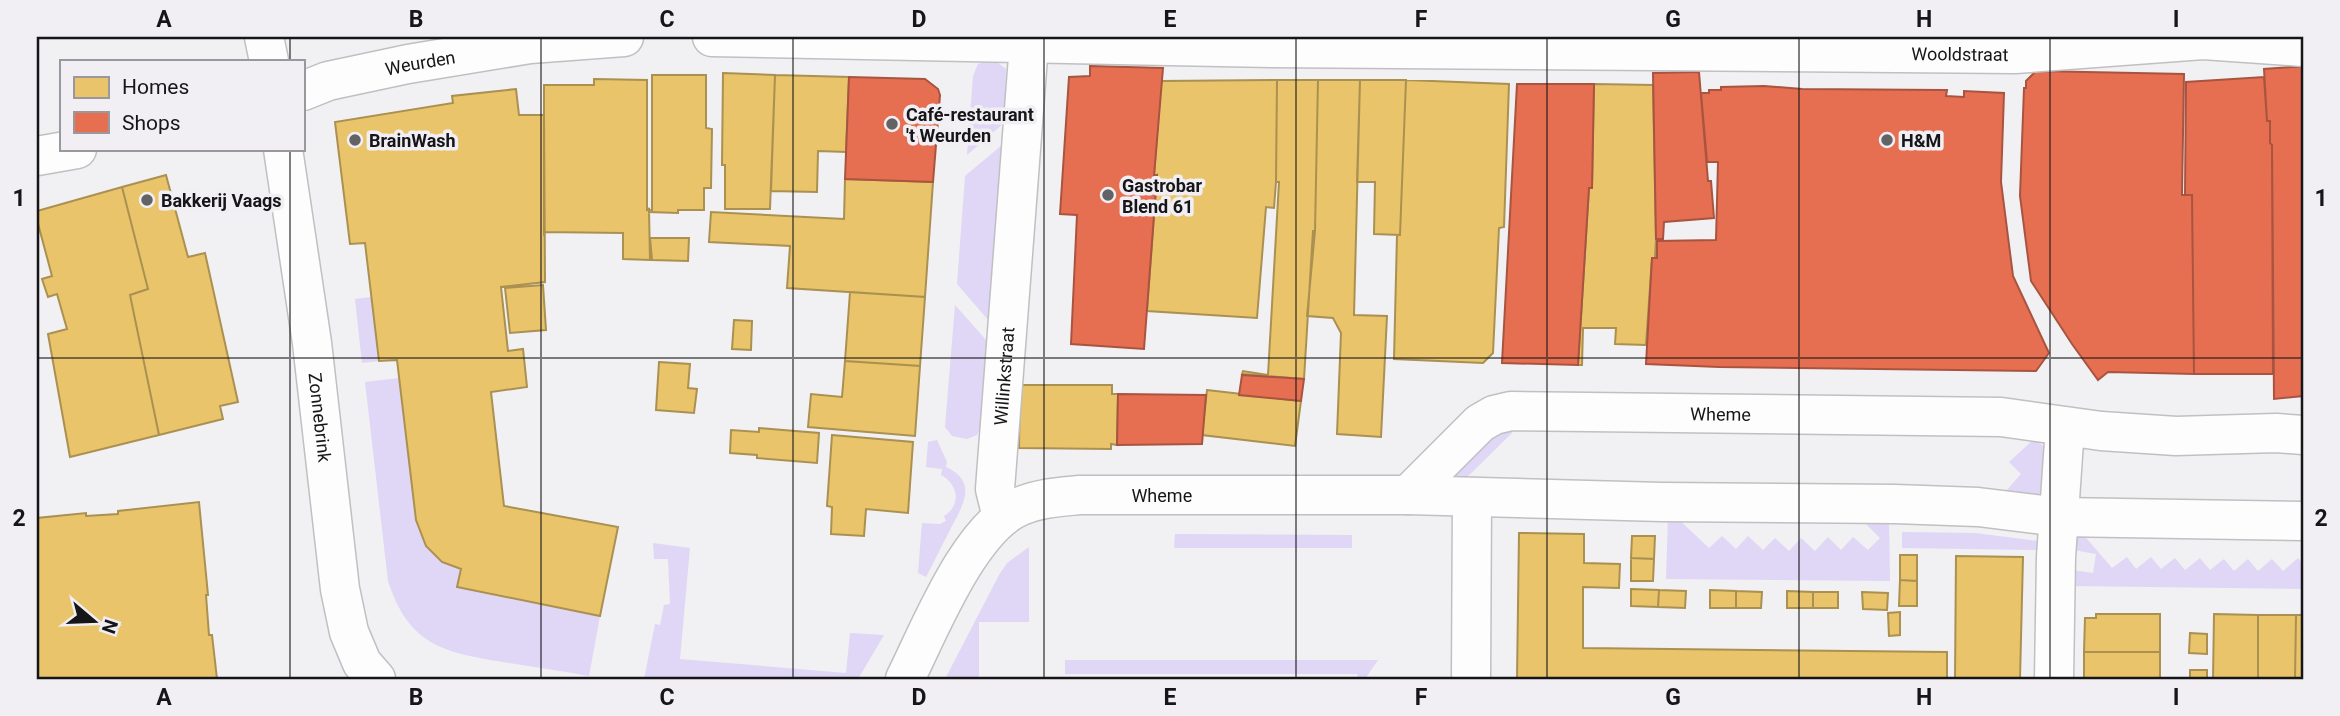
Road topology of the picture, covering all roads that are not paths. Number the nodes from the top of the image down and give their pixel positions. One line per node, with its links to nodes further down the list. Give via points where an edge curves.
1 (264, 37): 9 (street)
2 (624, 37): 10 (street, Weurden, via 530,44 408,64)
3 (712, 37): 7 (street)
4 (2204, 38): 6 (street, Wooldstraat); 8 (street, Wooldstraat)
5 (1307, 43): 6 (street, Wooldstraat, via 2014,54); 7 (street, Wooldstraat)
6 (2100, 43)
7 (1029, 44): 18 (street, Willinkstraat, via 995,489)
8 (2303, 47)
9 (269, 60)
10 (304, 91)
11 (71, 150): 13 (street)
12 (283, 150): 21 (street, Zonnebrink, via 312,343 340,589 349,632 362,663)
13 (37, 156)
14 (2065, 427): 15 (street, Wheme, via 2176,436); 16 (street, Wheme, via 2001,417 1511,411 1480,423); 19 (street)
15 (2303, 435)
16 (1408, 495): 17 (street, Wheme); 18 (street, Wheme, via 1080,495 1038,500)
17 (1472, 497): 19 (street, Wheme, via 1965,506); 23 (street)
18 (1002, 517): 22 (street, via 965,560)
19 (2060, 517): 20 (street, Wheme); 24 (street)
20 (2303, 522)
21 (376, 679)
22 (905, 679)
23 (1471, 679)
24 (2054, 679)

